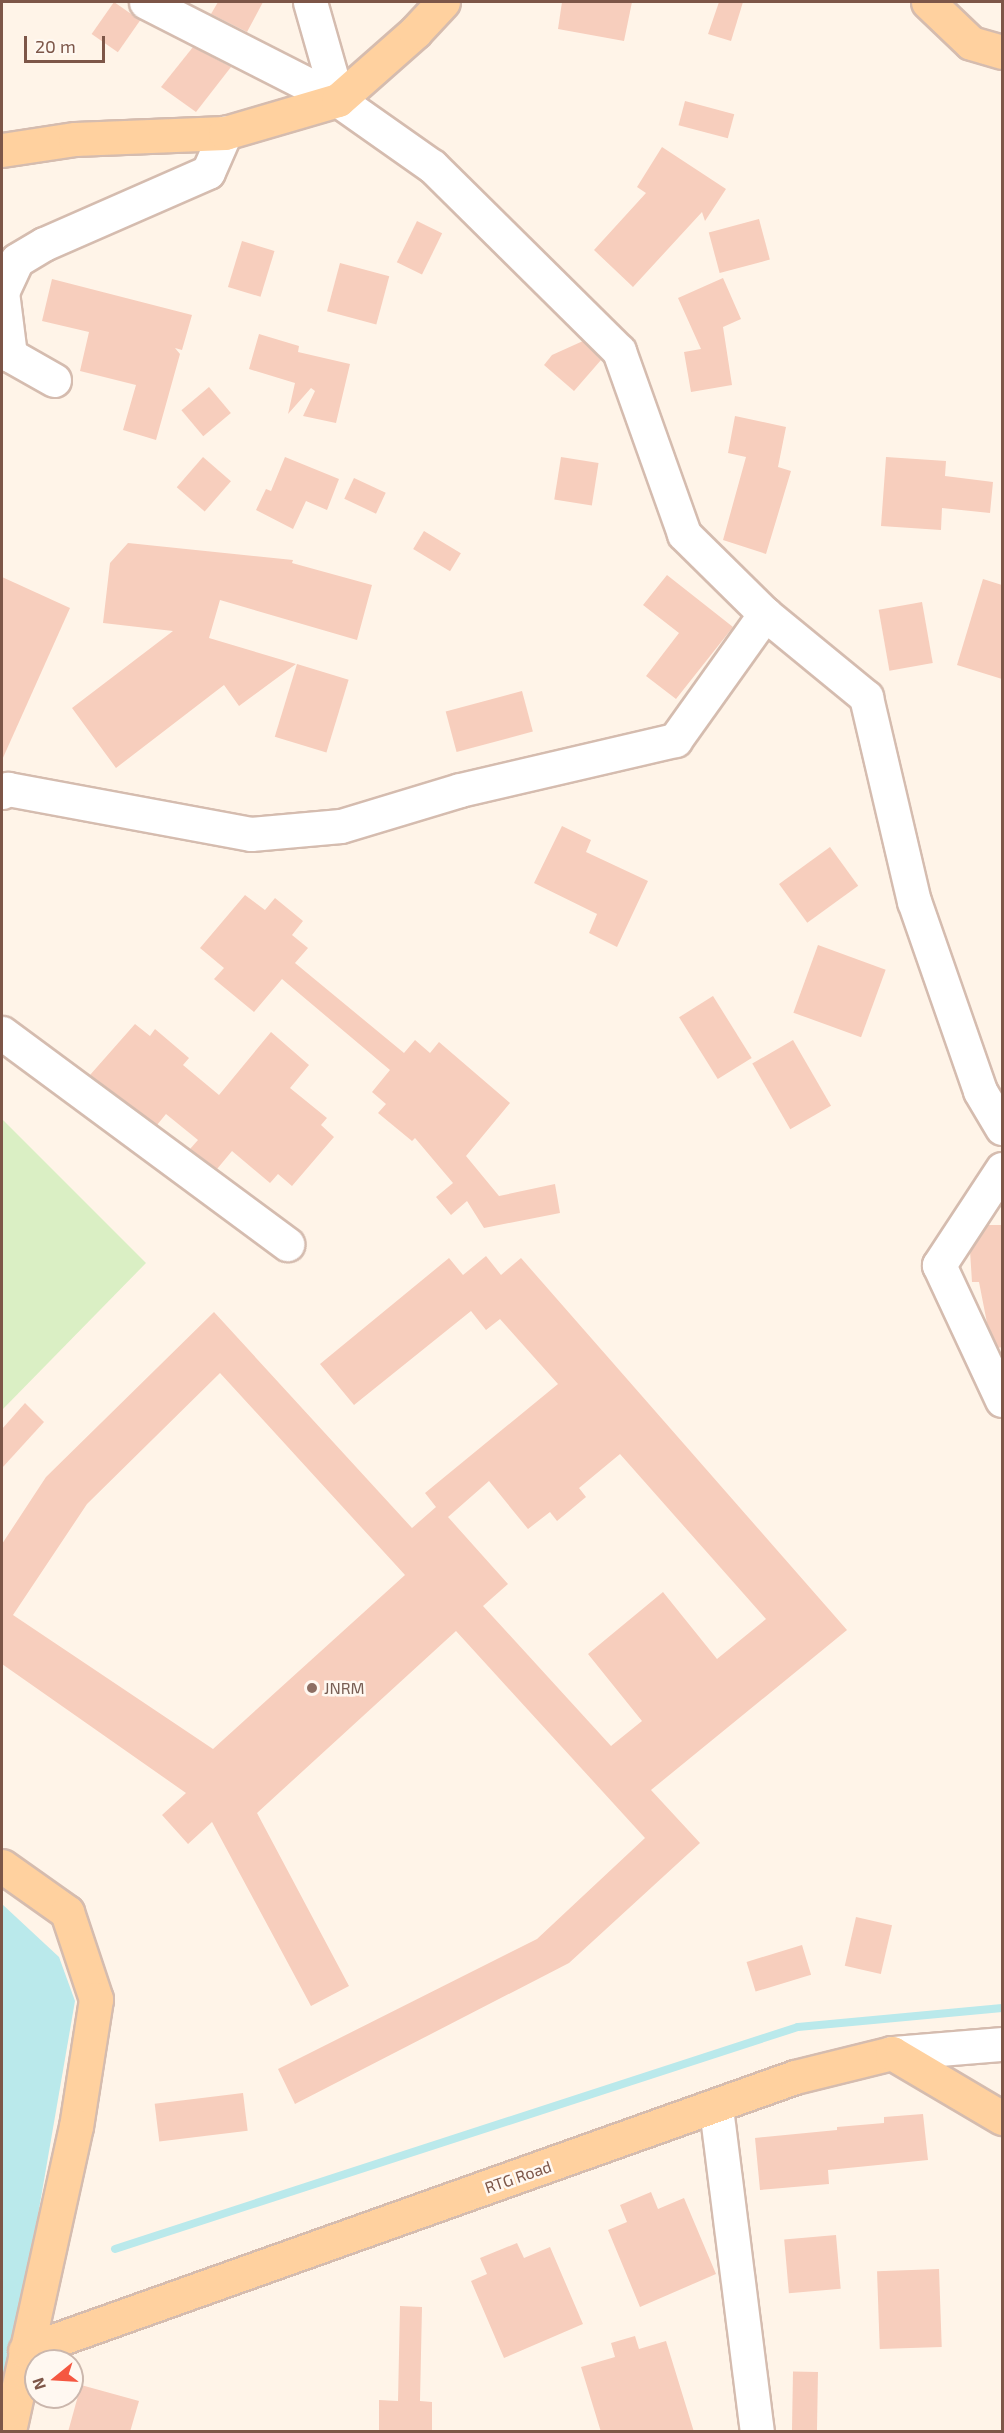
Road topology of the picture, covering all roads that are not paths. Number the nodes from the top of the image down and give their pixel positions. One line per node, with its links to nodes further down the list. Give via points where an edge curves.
1 (146, 2): 6 (street)
2 (310, 2): 6 (street)
3 (443, 2): 6 (main road, via 416,32)
4 (928, 2): 5 (main road, via 971,43)
5 (1002, 52)
6 (338, 100): 7 (main road); 10 (street, via 432,166 620,351 684,534)
7 (225, 133): 8 (main road, via 75,139); 9 (street, via 208,172 44,244 17,260 2,292 10,355)
8 (2, 150)
9 (54, 380)
10 (765, 614): 11 (street, via 675,740 460,790 341,826 251,834 8,789); 13 (street, via 866,697 914,901 980,1091)
11 (2, 792)
12 (2, 1033): 15 (street)
13 (1002, 1128)
14 (1002, 1169): 16 (street, via 939,1265)
15 (286, 1244)
16 (1002, 1400)
17 (2, 1866): 22 (main road, via 67,1911 96,1999 76,2126)
18 (1002, 2044): 19 (street)
19 (892, 2053): 20 (main road, RTG Road, via 795,2077); 21 (main road)
20 (716, 2108): 23 (main road, RTG Road); 26 (street)
21 (1002, 2118)
22 (25, 2349)
23 (31, 2349)
24 (24, 2356): 25 (main road)
25 (9, 2432)
26 (757, 2432)

